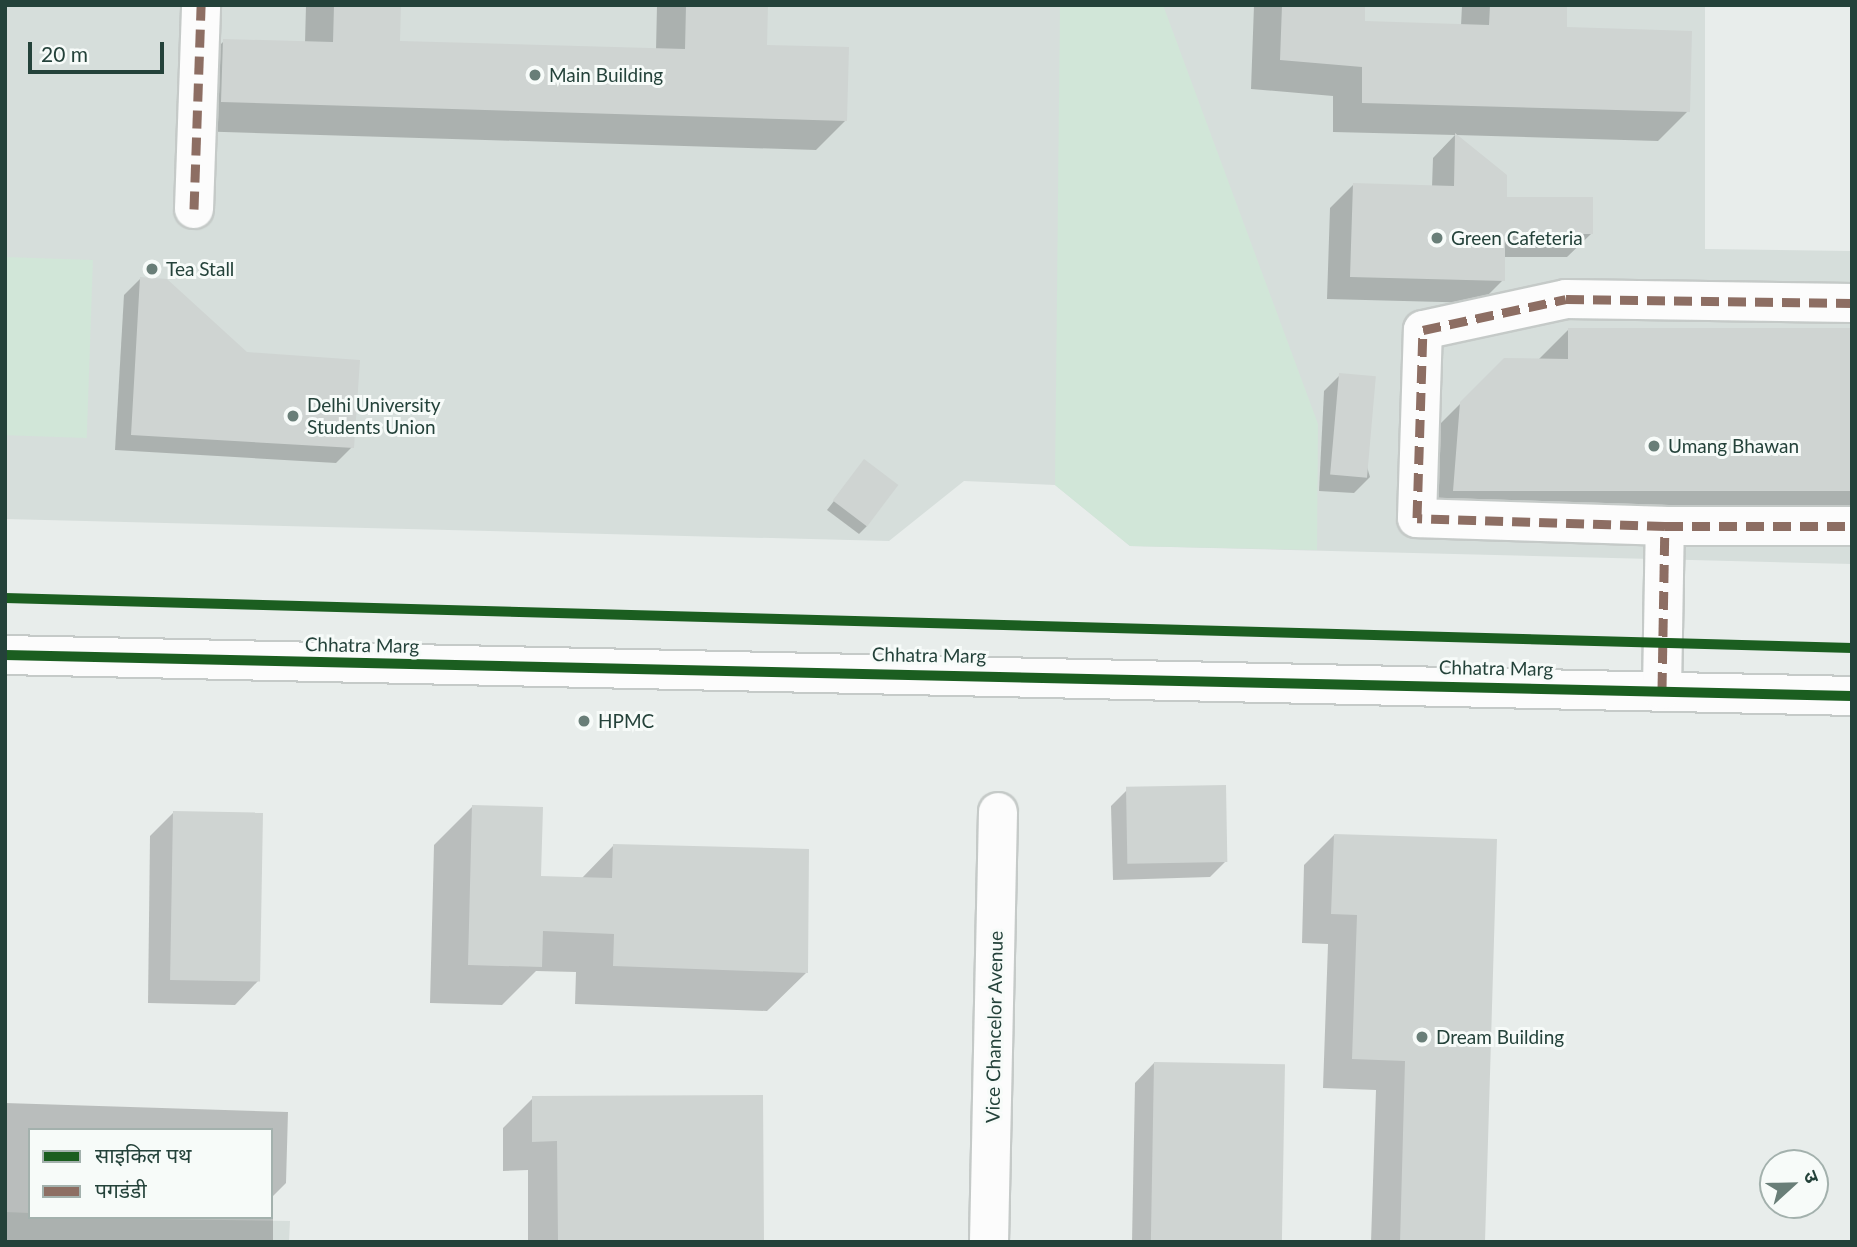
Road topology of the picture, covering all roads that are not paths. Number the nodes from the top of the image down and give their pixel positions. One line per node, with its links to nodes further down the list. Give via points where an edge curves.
1 (201, 5): 2 (street)
2 (194, 209)
3 (1852, 303): 4 (street, via 1566,299 1423,330 1417,517)
4 (1665, 526): 5 (street); 7 (street)
5 (1852, 526)
6 (5, 655): 7 (street, Chhatra Marg)
7 (1662, 690): 8 (street, Chhatra Marg)
8 (1852, 696)
9 (998, 812): 10 (street, Vice Chancelor Avenue)
10 (989, 1242)

